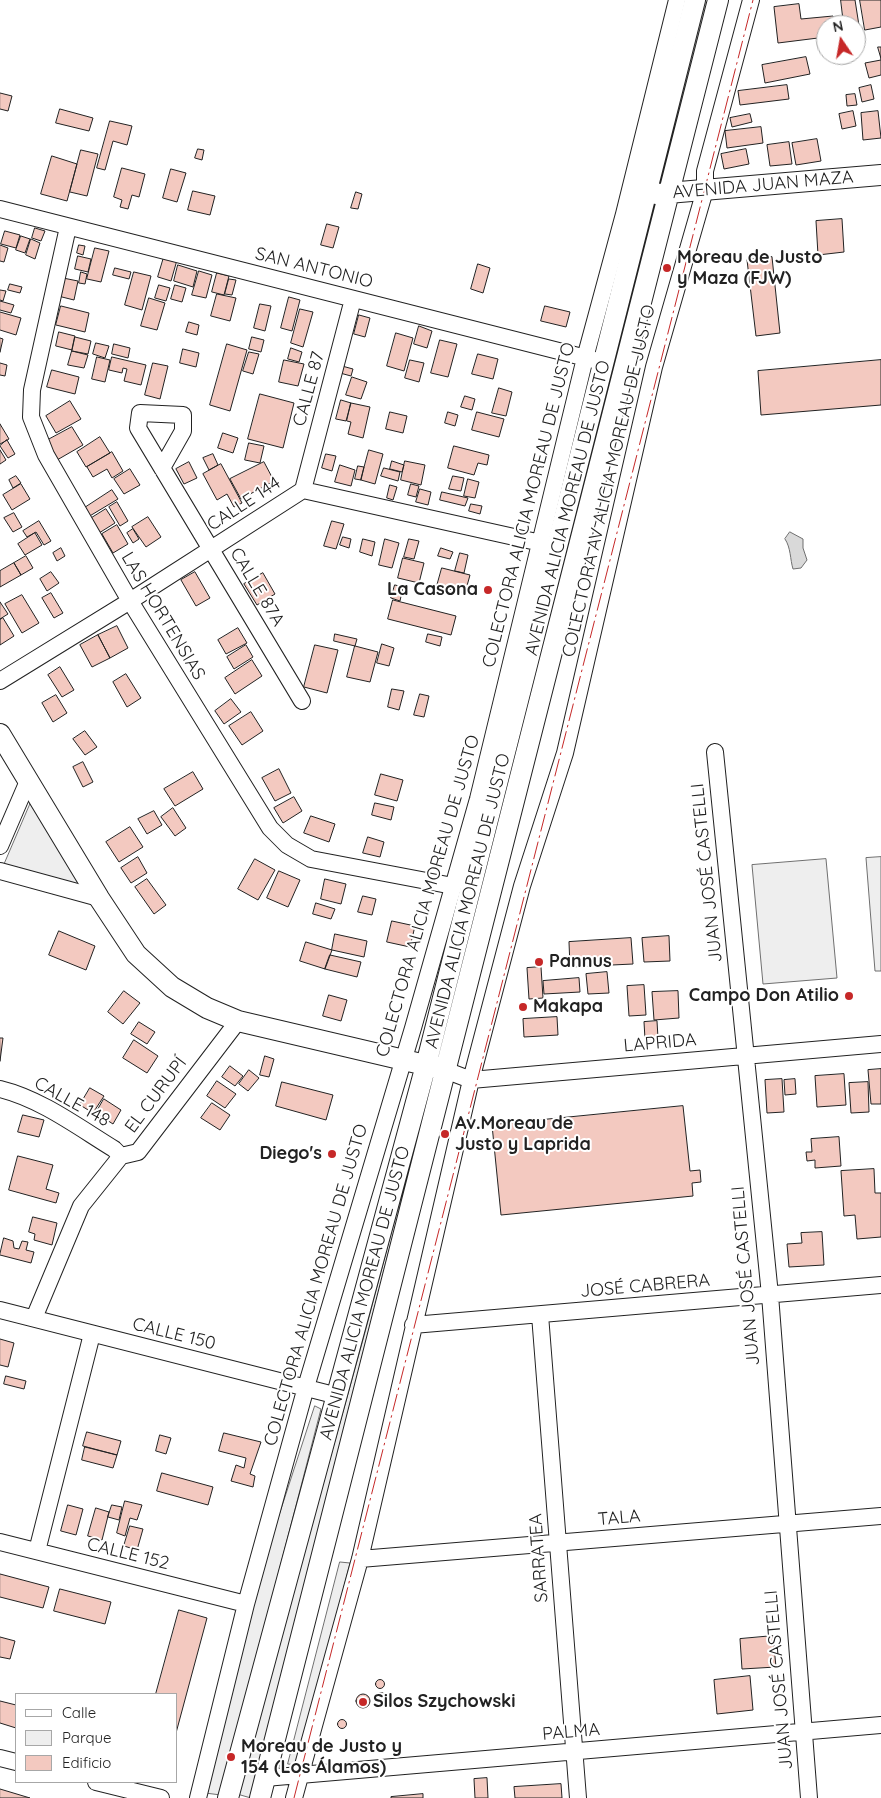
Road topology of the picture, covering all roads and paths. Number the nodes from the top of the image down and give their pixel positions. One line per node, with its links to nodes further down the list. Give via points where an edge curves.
1 (677, 0): 12 (street, COLECTORA ALICIA MOREAU DE JUSTO)
2 (695, 0): 8 (main road, AVENIDA ALICIA MOREAU DE JUSTO)
3 (718, 0): 7 (main road, AVENIDA ALICIA MOREAU DE JUSTO)
4 (750, 0): 6 (street, via 705,171)
5 (881, 175): 6 (main road, AVENIDA JUAN MAZA)
6 (705, 190): 7 (main road, AVENIDA JUAN MAZA); 33 (street, COLECTORA AV ALICIA MOREAU DE JUSTO, via 654,367 565,753 522,886)
7 (669, 193): 8 (main road, AVENIDA JUAN MAZA); 13 (main road, AVENIDA ALICIA MOREAU DE JUSTO)
8 (645, 195): 13 (main road, AVENIDA ALICIA MOREAU DE JUSTO)
9 (0, 210): 10 (street, SAN ANTONIO)
10 (68, 227): 11 (street, SAN ANTONIO); 18 (street, LAS HORTENSIAS, via 32,390 31,417 46,455)
11 (354, 299): 12 (street, SAN ANTONIO); 15 (street, CALLE 87)
12 (585, 358): 13 (street, SAN ANTONIO); 16 (street, COLECTORA ALICIA MOREAU DE JUSTO)
13 (616, 365): 32 (main road, AVENIDA ALICIA MOREAU DE JUSTO)
14 (162, 468): 17 (street, CALLE 87A)
15 (303, 490): 16 (street, CALLE 144); 17 (street, CALLE 144)
16 (541, 543): 26 (street, COLECTORA ALICIA MOREAU DE JUSTO, via 478,799)
17 (211, 549): 18 (street, CALLE 144); 20 (street, CALLE 87A)
18 (130, 601): 19 (street, CALLE 144); 26 (street, LAS HORTENSIAS, via 270,828 287,845 311,859)
19 (0, 681)
20 (302, 701)
21 (0, 734): 23 (main road)
22 (715, 752): 30 (street, JUAN JOSÉ CASTELLI)
23 (28, 781): 24 (street); 27 (main road)
24 (0, 846)
25 (0, 870): 27 (street)
26 (453, 886): 31 (street, COLECTORA ALICIA MOREAU DE JUSTO)
27 (99, 898): 28 (main road, via 136,954 172,987 207,1008)
28 (238, 1021): 31 (main road); 35 (street, EL CURUPÍ, via 138,1152)
29 (881, 1044): 30 (street, LAPRIDA)
30 (744, 1056): 33 (street, LAPRIDA); 37 (street, JUAN JOSÉ CASTELLI)
31 (404, 1060): 32 (main road); 43 (street, COLECTORA ALICIA MOREAU DE JUSTO)
32 (435, 1068): 33 (street, LAPRIDA); 44 (main road, AVENIDA ALICIA MOREAU DE JUSTO); 58 (main road, AVENIDA ALICIA MOREAU DE JUSTO)
33 (471, 1080): 41 (street)
34 (0, 1089): 35 (street, CALLE 148, via 55,1113)
35 (121, 1156): 40 (street, EL CURUPÍ, via 81,1206)
36 (881, 1285): 37 (street, JOSÉ CABRERA)
37 (770, 1295): 39 (street, JOSÉ CABRERA); 46 (street, JUAN JOSÉ CASTELLI)
38 (0, 1310): 40 (street, CALLE 150)
39 (540, 1315): 41 (street, JOSÉ CABRERA); 48 (street, SARRATEA)
40 (34, 1318): 42 (street, CALLE 150)
41 (413, 1326): 50 (street)
42 (92, 1334): 43 (street, CALLE 150); 49 (street)
43 (306, 1387): 44 (street, CALLE 150); 51 (street, COLECTORA ALICIA MOREAU DE JUSTO)
44 (338, 1396): 62 (main road, AVENIDA ALICIA MOREAU DE JUSTO)
45 (881, 1516): 46 (street, TALA)
46 (787, 1524): 48 (street, TALA); 53 (street, JUAN JOSÉ CASTELLI)
47 (0, 1542): 49 (street, CALLE 152)
48 (558, 1543): 50 (street, TALA); 54 (street, SARRATEA)
49 (37, 1551): 51 (street, CALLE 152)
50 (360, 1559): 57 (street)
51 (246, 1604): 61 (street, COLECTORA ALICIA MOREAU DE JUSTO)
52 (881, 1725): 53 (street, PALMA)
53 (804, 1730): 54 (street, PALMA); 66 (street, JUAN JOSÉ CASTELLI)
54 (574, 1752): 57 (street, PALMA); 65 (street, SARRATEA)
55 (0, 1758): 56 (street)
56 (15, 1762)
57 (300, 1775): 58 (street, PALMA); 64 (street)
58 (265, 1778): 63 (main road, AVENIDA ALICIA MOREAU DE JUSTO)
59 (100, 1783): 60 (street)
60 (161, 1798)
61 (198, 1798)
62 (228, 1798)
63 (260, 1798)
64 (294, 1798)
65 (578, 1798)
66 (809, 1798)

